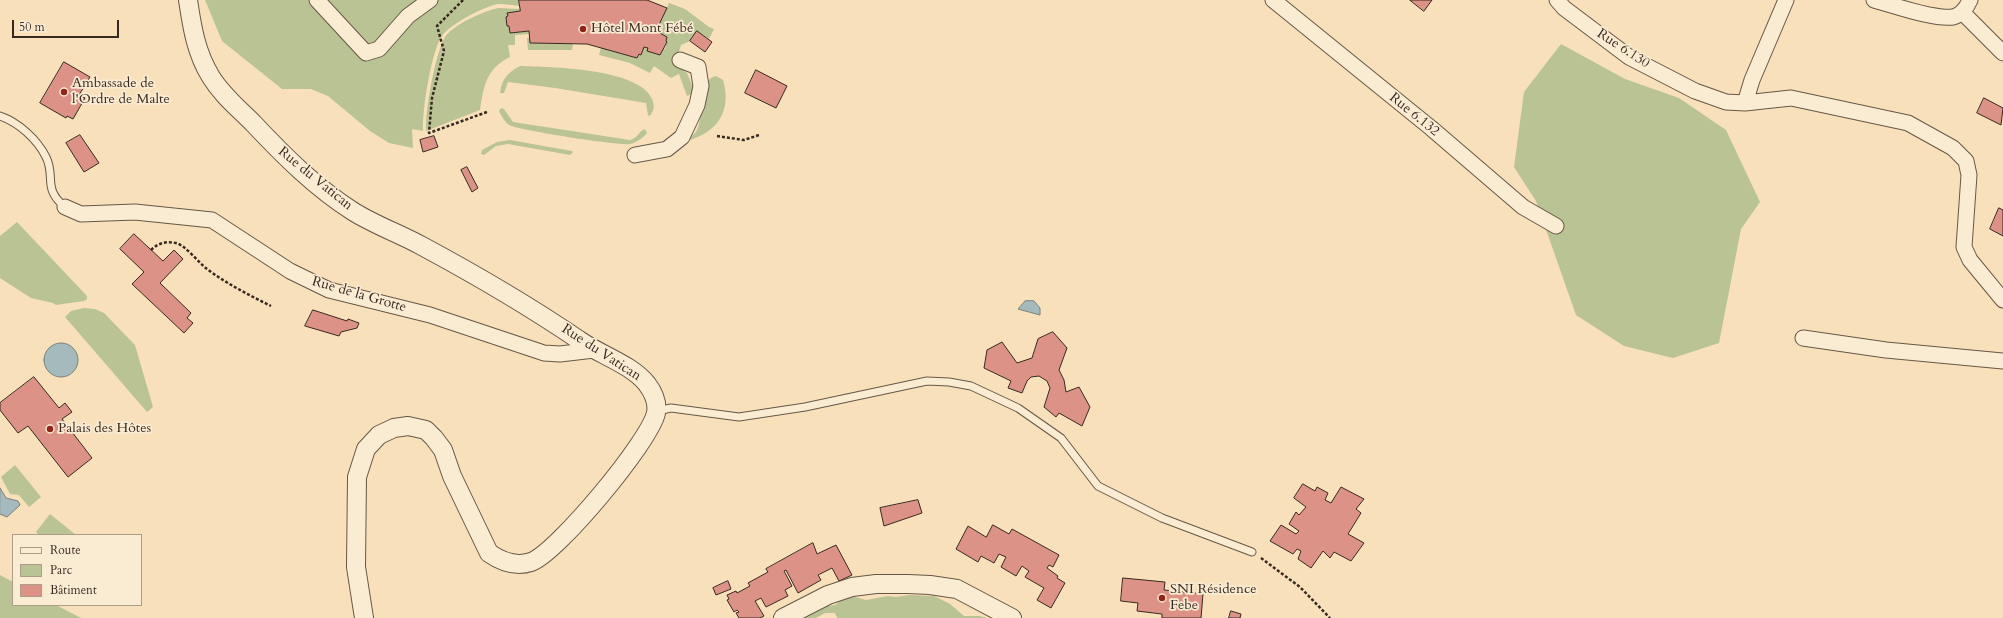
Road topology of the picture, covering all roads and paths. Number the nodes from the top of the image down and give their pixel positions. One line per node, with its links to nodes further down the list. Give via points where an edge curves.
1 (188, 0): 24 (street, Rue du Vatican, via 197,46 210,76 288,160 354,212 421,245 504,292)
2 (317, 0): 3 (street, via 366,53 379,50 408,16)
3 (430, 0)
4 (463, 0): 13 (path, via 437,26 444,51 432,98 429,133)
5 (1272, 0): 19 (street, Rue 6.132, via 1431,128 1523,207)
6 (1557, 0): 12 (street, Rue 6.130, via 1629,57 1695,91 1726,102)
7 (1786, 0): 12 (street, via 1752,80)
8 (1874, 0): 9 (street, via 1933,15 1953,17)
9 (1966, 6): 10 (street)
10 (2003, 53)
11 (680, 60): 17 (street, via 698,67 701,86 682,138 667,149)
12 (1745, 103): 21 (street, Rue 6.130, via 1791,98 1908,123 1953,148 1966,161 1969,175 1964,246 1970,260)
13 (487, 112)
14 (0, 116): 18 (lane, via 10,119 19,126 46,157 53,194)
15 (759, 135): 16 (path, via 744,140)
16 (717, 136)
17 (635, 155)
18 (65, 207): 24 (street, Rue de la Grotte, via 81,214 135,212 212,220 290,271 329,290 430,315 544,353)
19 (1556, 226)
20 (151, 250): 22 (path, via 157,244 178,243 216,276)
21 (2003, 300)
22 (271, 306)
23 (1804, 338): 25 (street, via 1886,350)
24 (594, 350): 26 (street, Rue du Vatican, via 632,370 646,383 653,394)
25 (2003, 361)
26 (657, 411): 27 (lane, via 671,408 739,417 805,407 909,383 934,381 971,386 1018,408 1061,438 1098,486 1162,518); 28 (street, via 649,431 592,505 541,558 523,564 498,560 489,553 452,476 443,450 426,430 408,426 379,434 366,449 357,477 356,567)
27 (1252, 552): 31 (path, via 1300,587)
28 (364, 618)
29 (784, 618): 30 (street, via 828,595 852,587 902,584 957,589)
30 (1012, 618)
31 (1330, 618)

